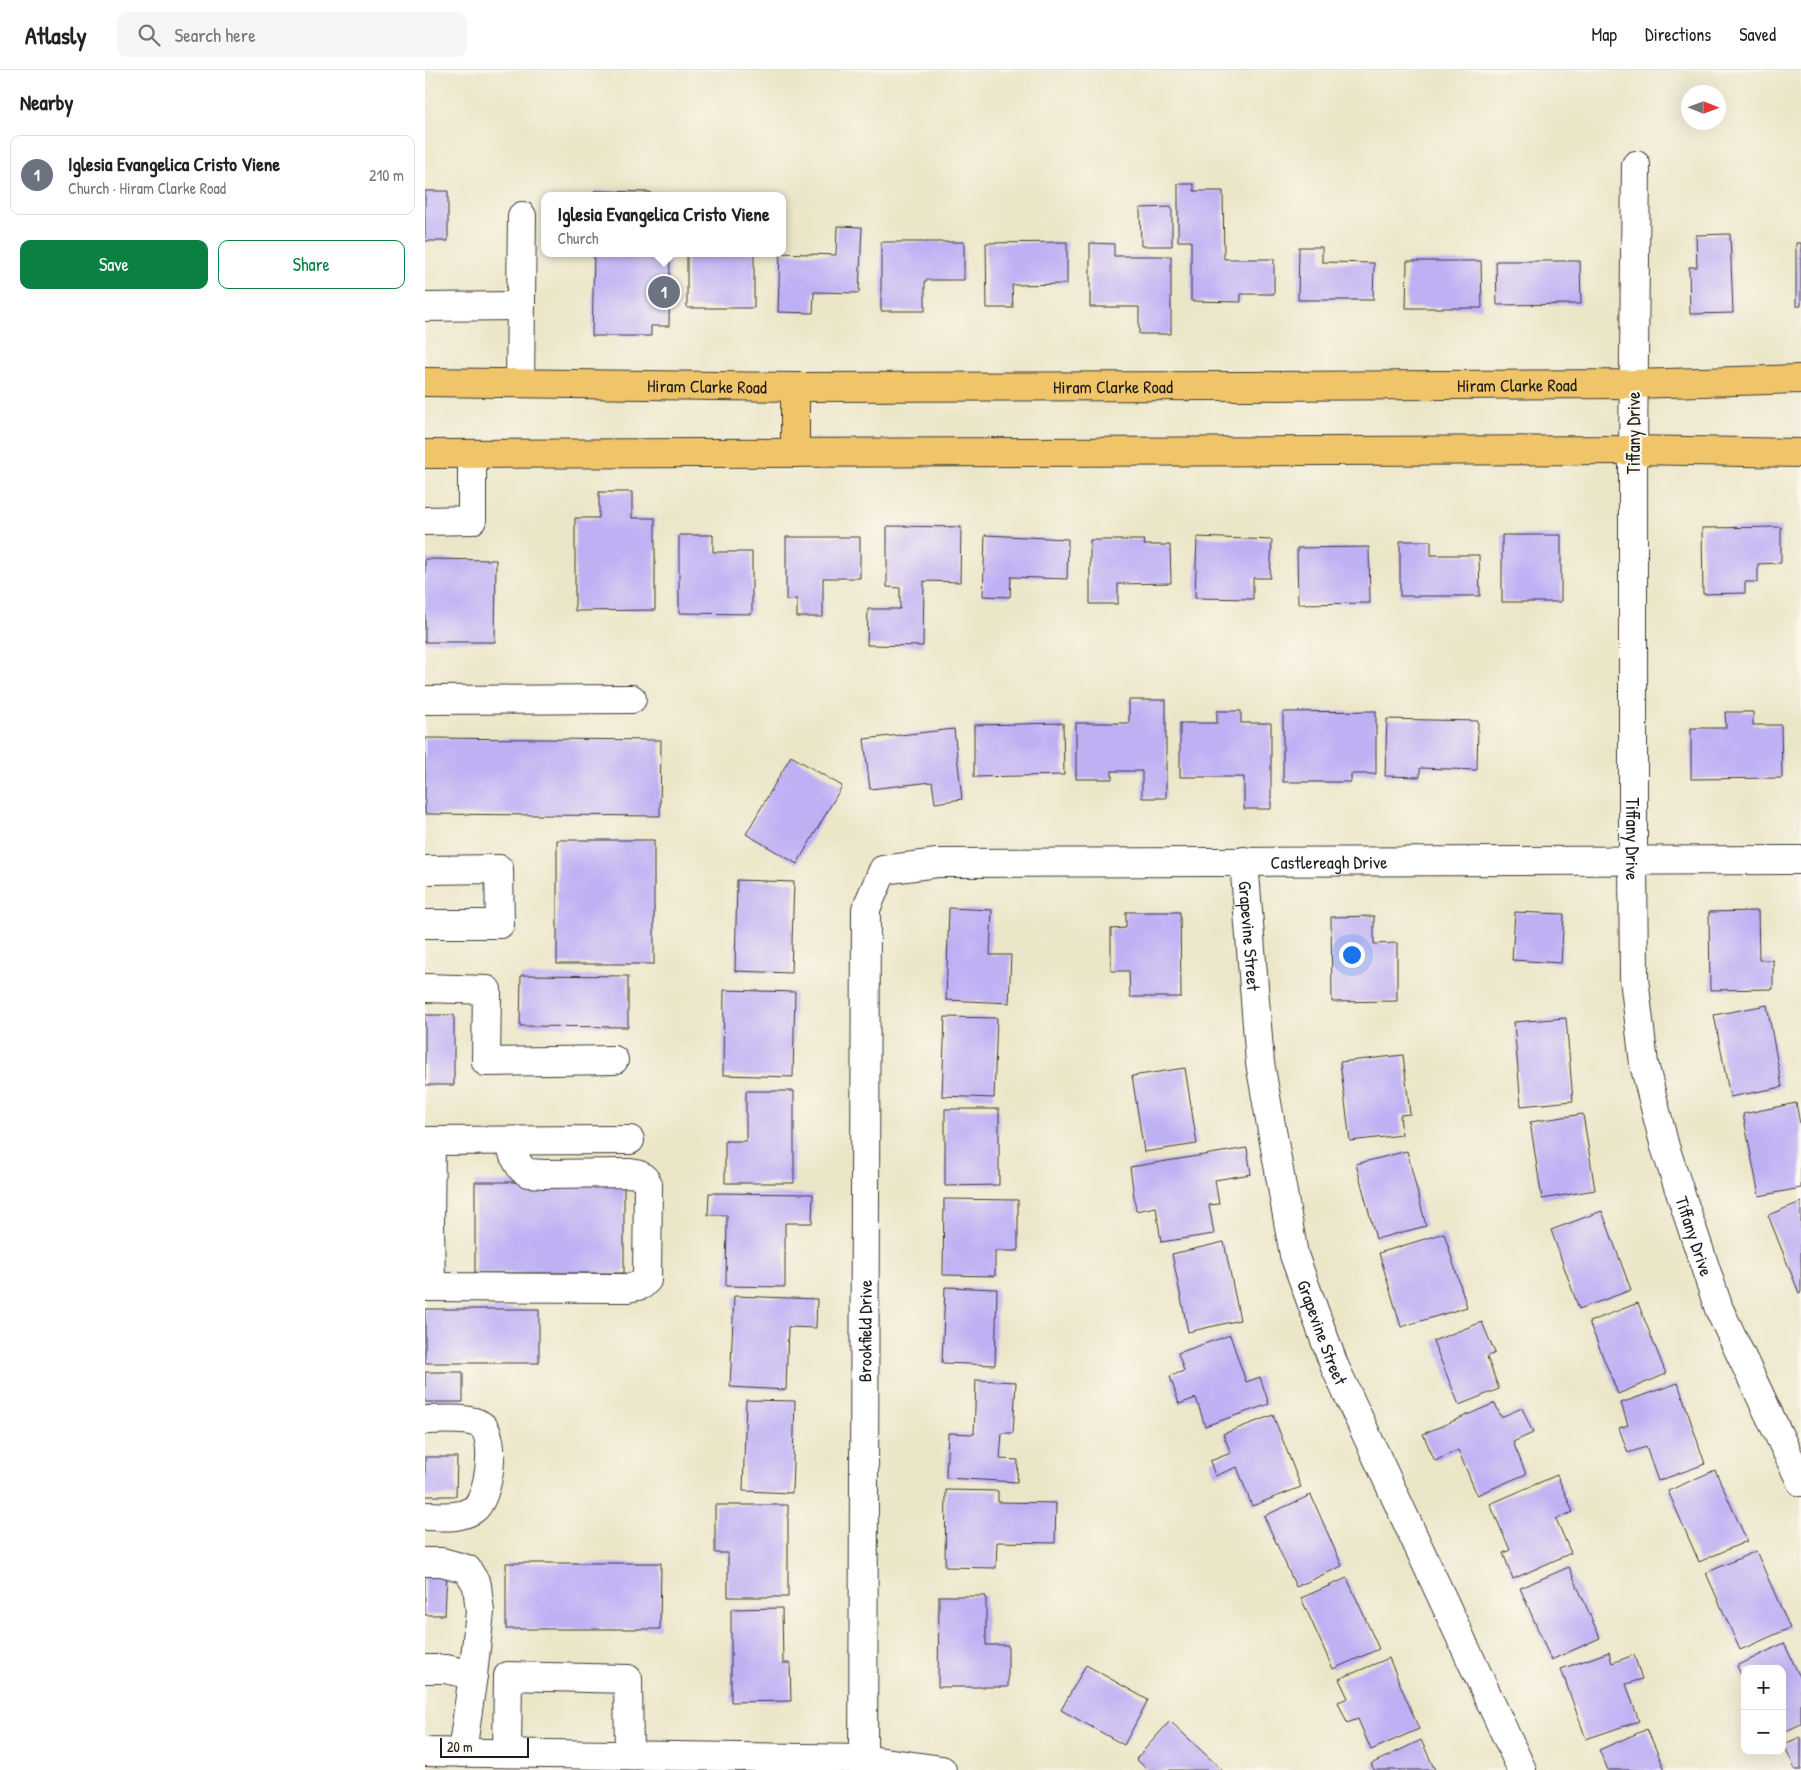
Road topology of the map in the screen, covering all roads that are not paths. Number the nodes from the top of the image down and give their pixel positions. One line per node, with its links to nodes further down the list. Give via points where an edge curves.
1 (1635, 165): 8 (street, Tiffany Drive)
2 (522, 216): 3 (street)
3 (521, 306): 4 (street); 7 (street)
4 (425, 307)
5 (1801, 379): 8 (main road, Hiram Clarke Road)
6 (425, 382): 7 (main road, Hiram Clarke Road)
7 (520, 384): 9 (main road, Hiram Clarke Road)
8 (1633, 384): 9 (main road, Hiram Clarke Road); 10 (street, Tiffany Drive)
9 (795, 387): 11 (main road)
10 (1633, 450): 11 (main road); 12 (main road); 20 (street, Tiffany Drive)
11 (795, 453): 14 (main road)
12 (1801, 453)
13 (425, 454): 14 (main road)
14 (472, 454): 15 (street, via 472,520)
15 (425, 521)
16 (632, 699): 17 (street)
17 (425, 700)
18 (1801, 860): 20 (street, Castlereagh Drive)
19 (1244, 861): 20 (street, Castlereagh Drive); 22 (street, Castlereagh Drive, via 937,863 883,870); 43 (street, Grapevine Street, via 1260,1063 1294,1255 1333,1365)
20 (1633, 861): 32 (street, Tiffany Drive, via 1635,988 1644,1064 1665,1147 1719,1308)
21 (425, 870): 23 (street, via 499,869 499,924)
22 (873, 894): 41 (street, Brookfield Drive, via 866,909)
23 (425, 924)
24 (425, 988): 25 (street, via 487,990 486,1062)
25 (614, 1060)
26 (630, 1140): 28 (street)
27 (428, 1141): 28 (street); 29 (street)
28 (509, 1141): 30 (street, via 521,1168 528,1173 629,1173 645,1178 648,1184 647,1280 642,1285 627,1288)
29 (427, 1223): 30 (street)
30 (428, 1287)
31 (425, 1420): 33 (street, via 474,1421 484,1426 489,1436 490,1464 484,1495 475,1509 461,1517)
32 (1801, 1482)
33 (425, 1516)
34 (425, 1562): 36 (street, via 442,1562 467,1569 477,1585 480,1612)
35 (425, 1669): 36 (street, via 446,1669)
36 (473, 1676): 38 (street)
37 (425, 1752): 38 (street)
38 (462, 1753): 39 (street)
39 (507, 1754): 40 (street); 40 (street, via 508,1676 628,1679)
40 (629, 1755): 41 (street)
41 (863, 1764): 42 (street)
42 (942, 1770)
43 (1522, 1770)

